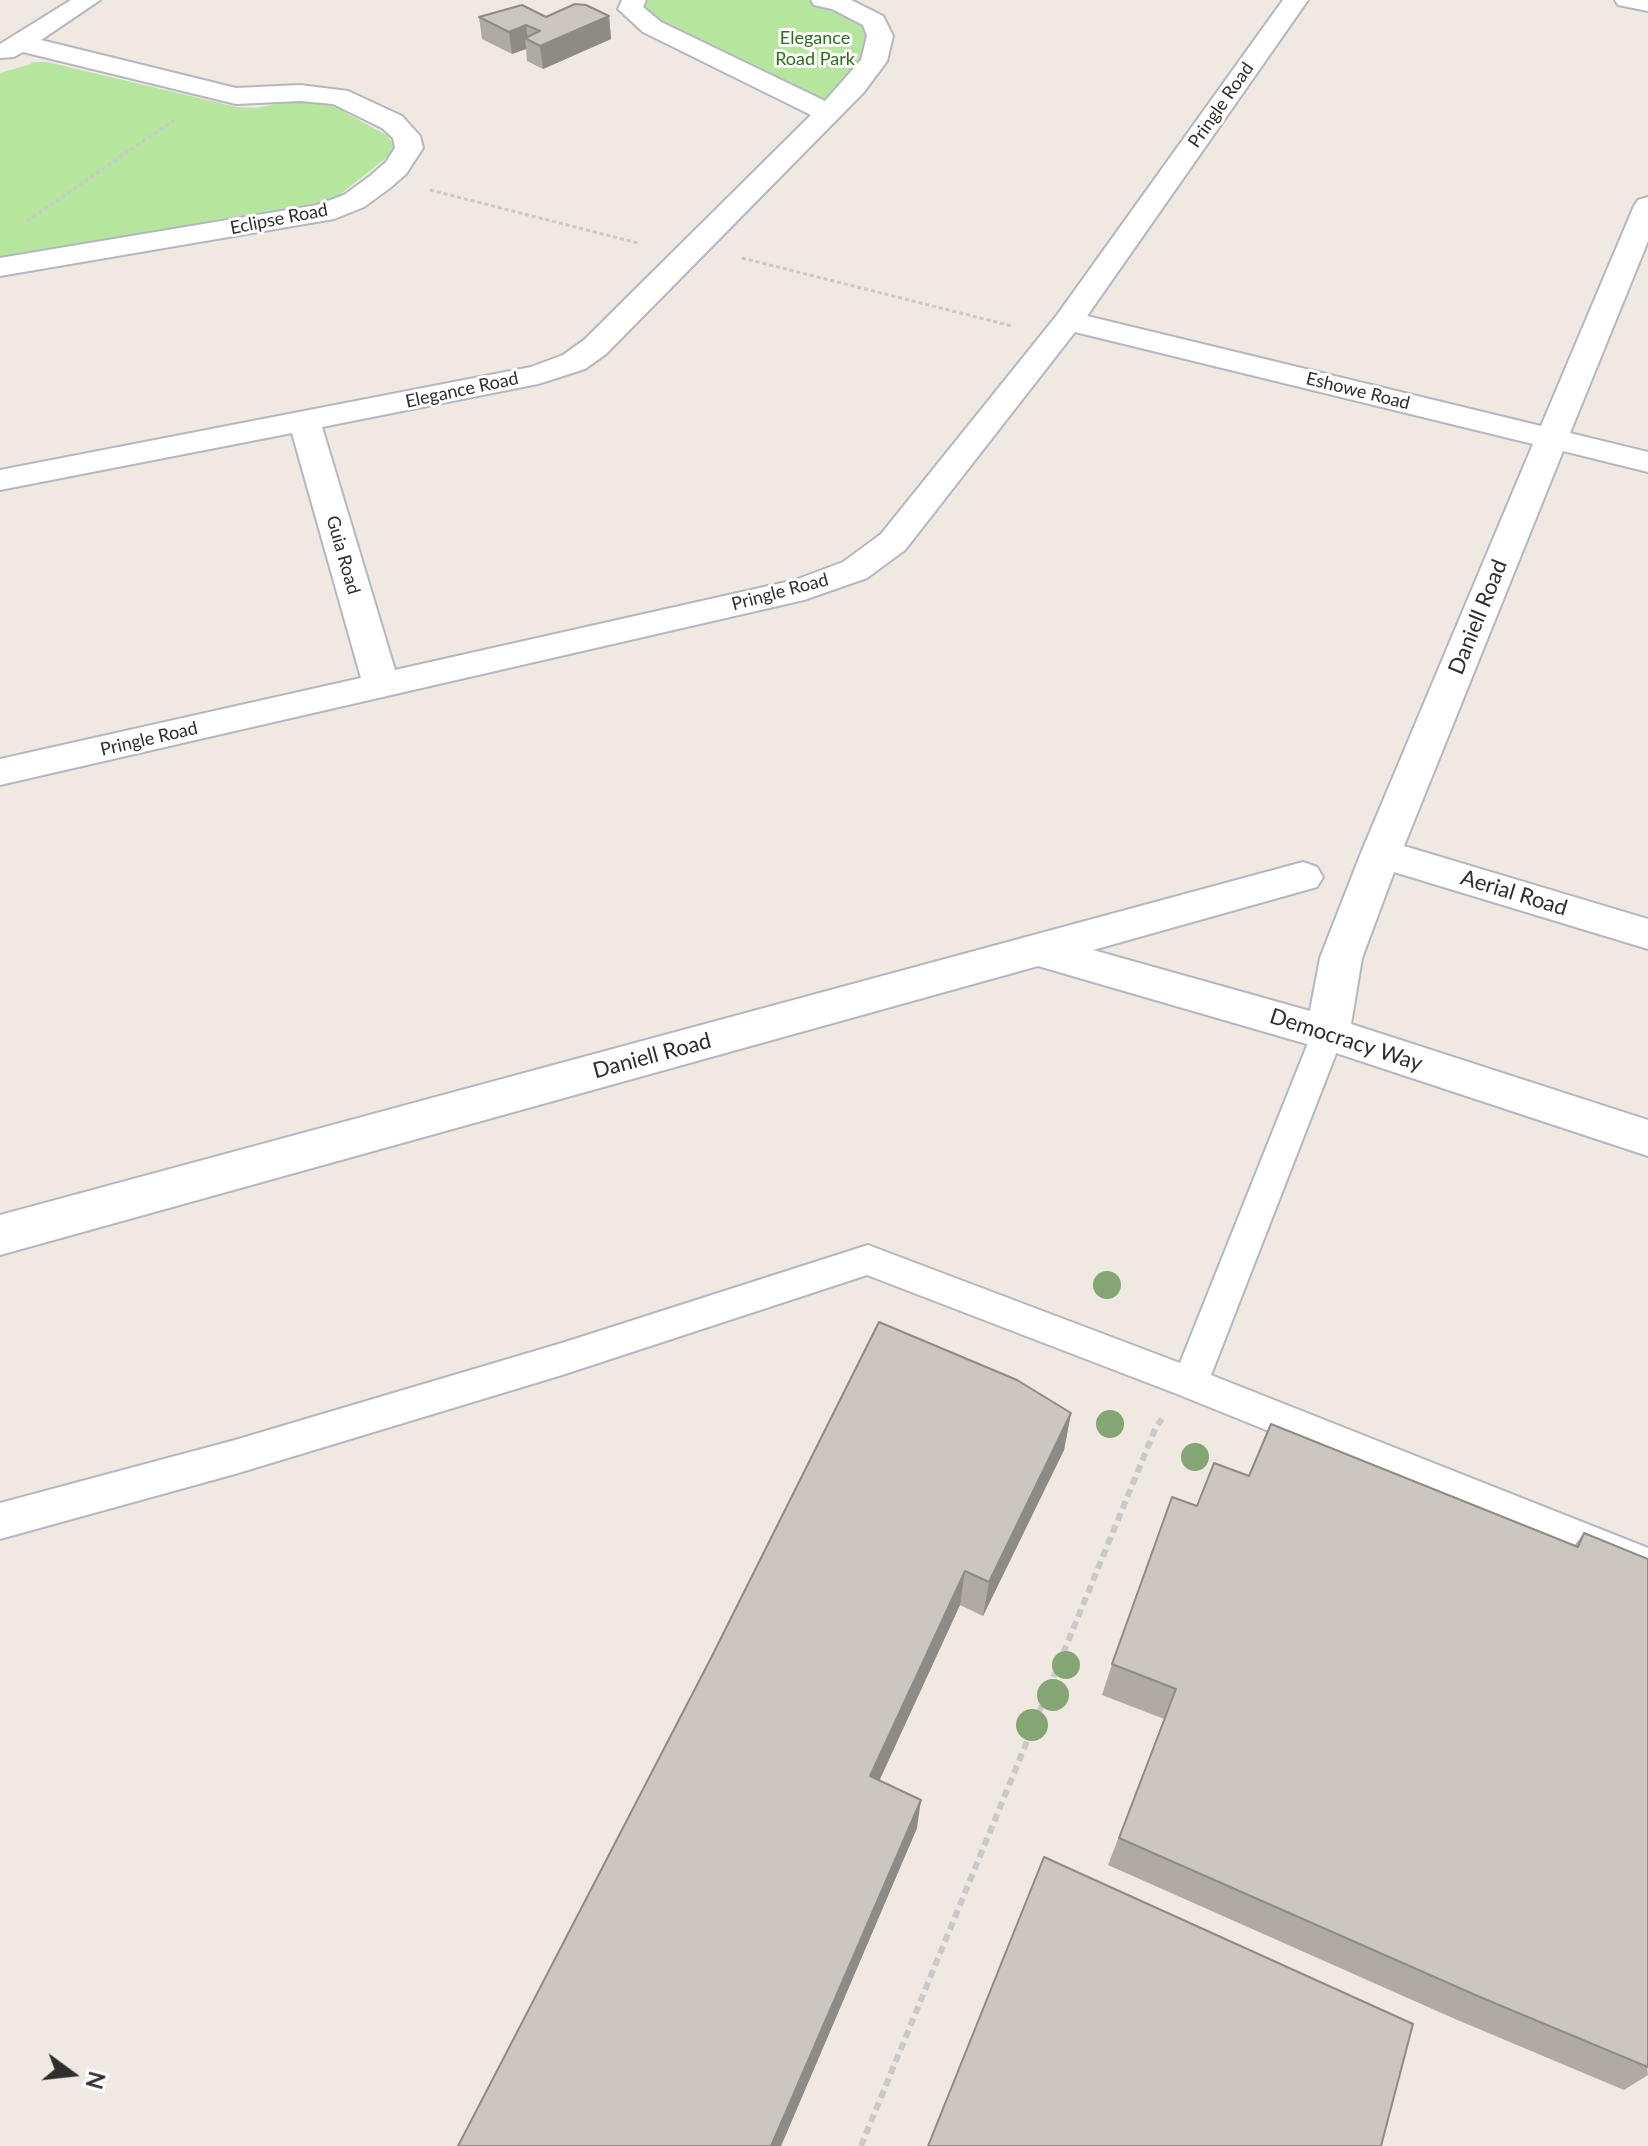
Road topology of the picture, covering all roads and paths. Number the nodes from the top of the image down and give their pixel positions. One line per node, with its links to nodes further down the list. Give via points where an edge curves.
1 (88, 0): 8 (street, Eclipse Road)
2 (634, 0): 10 (street, via 630,9 652,27)
3 (823, 0): 11 (street, Elegance Road, via 874,21 880,36 874,61)
4 (1296, 0): 17 (street, Pringle Road)
5 (1627, 0): 6 (street)
6 (1648, 4)
7 (807, 32): 10 (path, via 802,86)
8 (10, 49): 9 (street, Eclipse Road)
9 (214, 92): 12 (street, Eclipse Road, via 247,97 325,94 353,102 392,122 406,136 409,148); 14 (path)
10 (790, 94): 11 (street)
11 (826, 112): 15 (street, Elegance Road)
12 (384, 178): 15 (path); 16 (street, Eclipse Road, via 354,201 324,213)
13 (1648, 206): 19 (street, Daniell Road)
14 (25, 222)
15 (690, 251): 17 (path); 18 (street, Elegance Road, via 574,362 538,375)
16 (0, 267)
17 (1061, 329): 19 (street, Eshowe Road); 22 (street, Pringle Road, via 893,542 855,570 804,589)
18 (305, 423): 21 (street, Elegance Road); 22 (street, Guia Road)
19 (1551, 438): 20 (street, Eshowe Road); 24 (street, Daniell Road)
20 (1648, 462)
21 (0, 480)
22 (382, 687): 23 (street, Pringle Road)
23 (0, 772)
24 (1381, 853): 26 (street, Aerial Road); 28 (street, Daniell Road, via 1341,958)
25 (1303, 877): 27 (street, Daniell Road)
26 (1648, 934)
27 (1041, 951): 28 (street, Democracy Way); 30 (street, Daniell Road)
28 (1328, 1033): 29 (street, Democracy Way); 31 (lane)
29 (1648, 1138)
30 (0, 1235)
31 (1190, 1383): 32 (lane, via 868,1260 562,1359); 33 (lane); 34 (path, via 1156,1427)
32 (0, 1521)
33 (1648, 1566)
34 (861, 2146)

